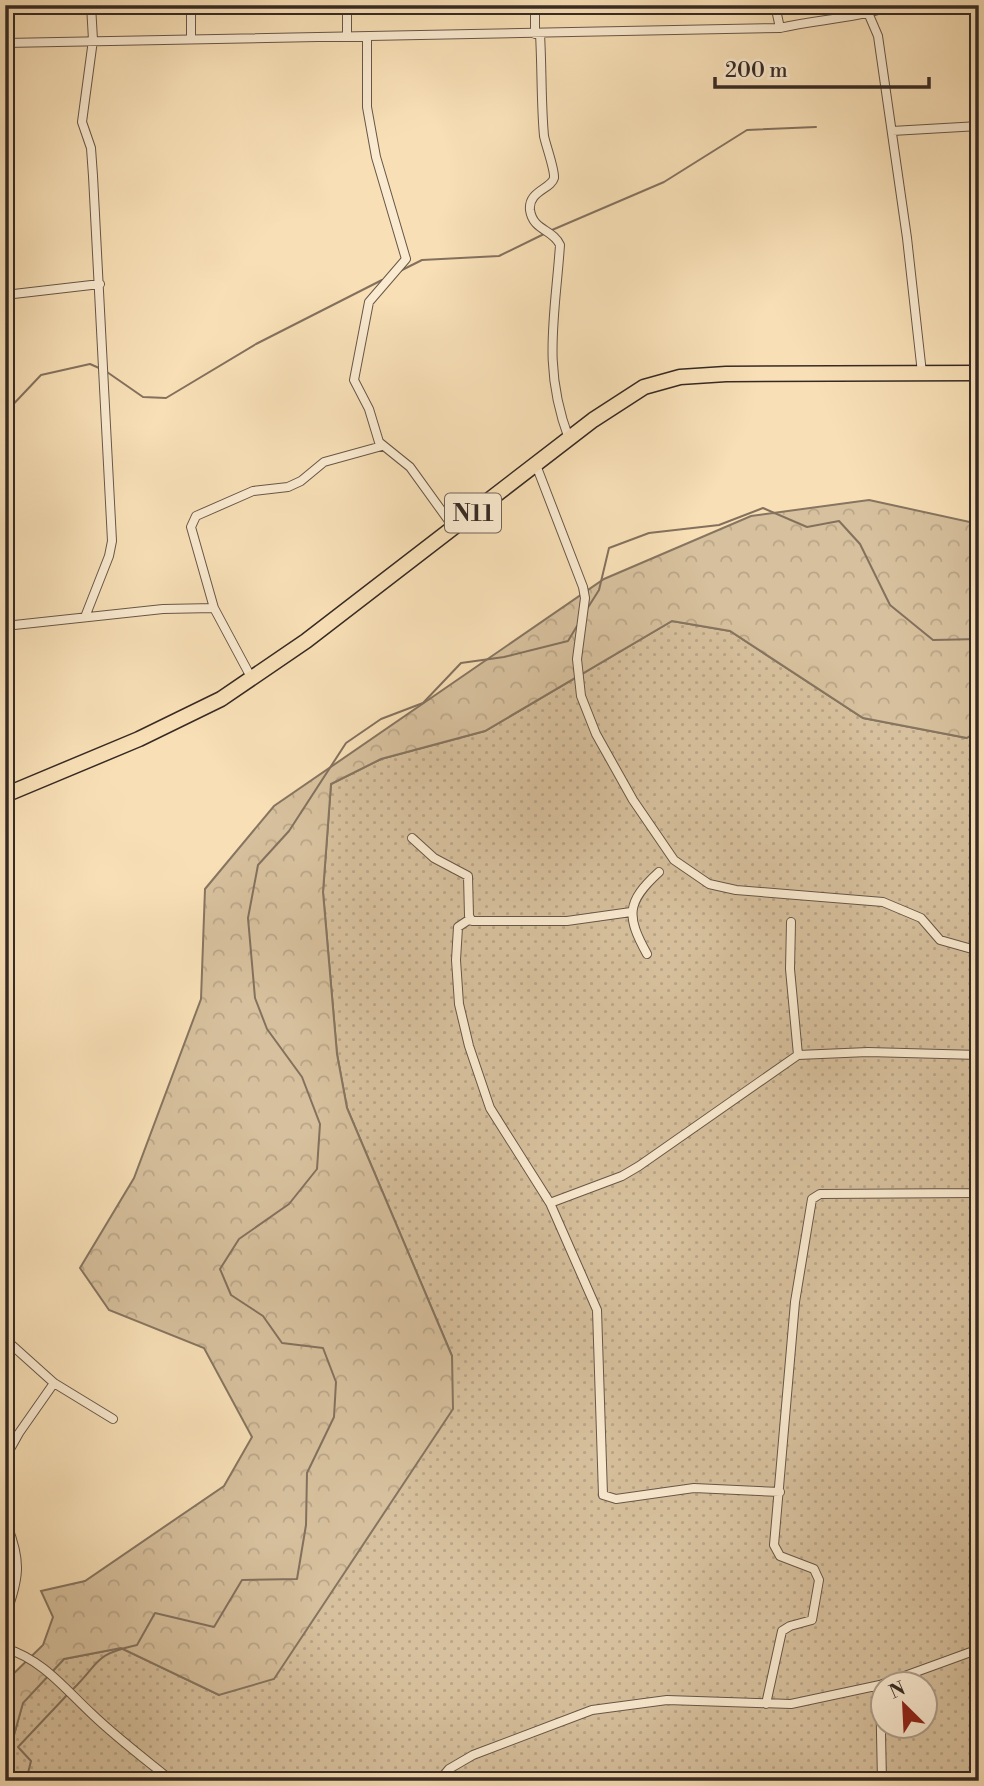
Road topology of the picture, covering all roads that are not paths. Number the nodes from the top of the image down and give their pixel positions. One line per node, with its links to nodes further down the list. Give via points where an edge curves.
1 (91, 5): 13 (street)
2 (191, 5): 11 (street)
3 (347, 5): 10 (street)
4 (535, 5): 9 (street)
5 (775, 5): 8 (street)
6 (893, 5): 7 (street)
7 (869, 15): 8 (street); 16 (street, via 878,36)
8 (780, 28): 9 (street)
9 (537, 34): 12 (street); 21 (street, via 544,131 554,175 530,207 533,221 559,245 552,319 553,388)
10 (348, 35): 11 (street); 12 (street)
11 (191, 37): 13 (street)
12 (367, 37): 22 (street, via 368,107 376,157 406,259 369,302 354,380)
13 (93, 40): 14 (street); 17 (street, via 82,122 91,148)
14 (5, 43)
15 (979, 126): 16 (street)
16 (892, 131): 19 (street)
17 (100, 284): 18 (street); 26 (street, via 112,541)
18 (5, 295)
19 (922, 373): 20 (highway, N11); 21 (highway, N11, via 662,380 628,395)
20 (979, 373)
21 (569, 439): 23 (highway, N11)
22 (382, 446): 24 (street, via 410,467); 25 (street, via 324,462 288,487 253,491 196,516 191,527)
23 (536, 465): 24 (highway, N11); 35 (street, via 583,587 576,659 580,696 633,800 674,860 709,884 736,890 883,902 921,918 940,940)
24 (454, 528): 28 (highway, N11)
25 (214, 608): 26 (street); 28 (street)
26 (85, 617): 27 (street)
27 (5, 626)
28 (252, 679): 29 (highway, N11, via 177,721)
29 (5, 794)
30 (412, 838): 33 (street, via 434,858 468,876)
31 (659, 872): 32 (street, via 641,888)
32 (631, 912): 33 (street, via 531,923); 36 (street)
33 (470, 919): 42 (street, via 458,927 456,960 459,1004 469,1046 489,1108)
34 (791, 922): 37 (street)
35 (979, 951)
36 (647, 954)
37 (797, 1055): 38 (street); 42 (street, via 639,1166)
38 (979, 1055)
39 (5, 1069): 41 (street, via 9,1088)
40 (979, 1116): 47 (street, via 974,1193 820,1194 812,1199 795,1302)
41 (5, 1180)
42 (550, 1203): 47 (street, via 597,1310 603,1496 616,1499 694,1488)
43 (7, 1342): 44 (street)
44 (54, 1383): 45 (street); 46 (street)
45 (113, 1419)
46 (5, 1458)
47 (780, 1492): 54 (street, via 775,1551 814,1569 819,1580 812,1620 782,1631)
48 (5, 1520): 49 (street, via 18,1578)
49 (5, 1618)
50 (5, 1648): 56 (street, via 36,1662)
51 (979, 1649): 52 (street)
52 (921, 1670)
53 (869, 1687): 54 (street, via 791,1704)
54 (766, 1704): 57 (street, via 667,1700 592,1710 473,1755)
55 (881, 1740): 58 (street)
56 (172, 1781)
57 (439, 1781)
58 (882, 1781)

